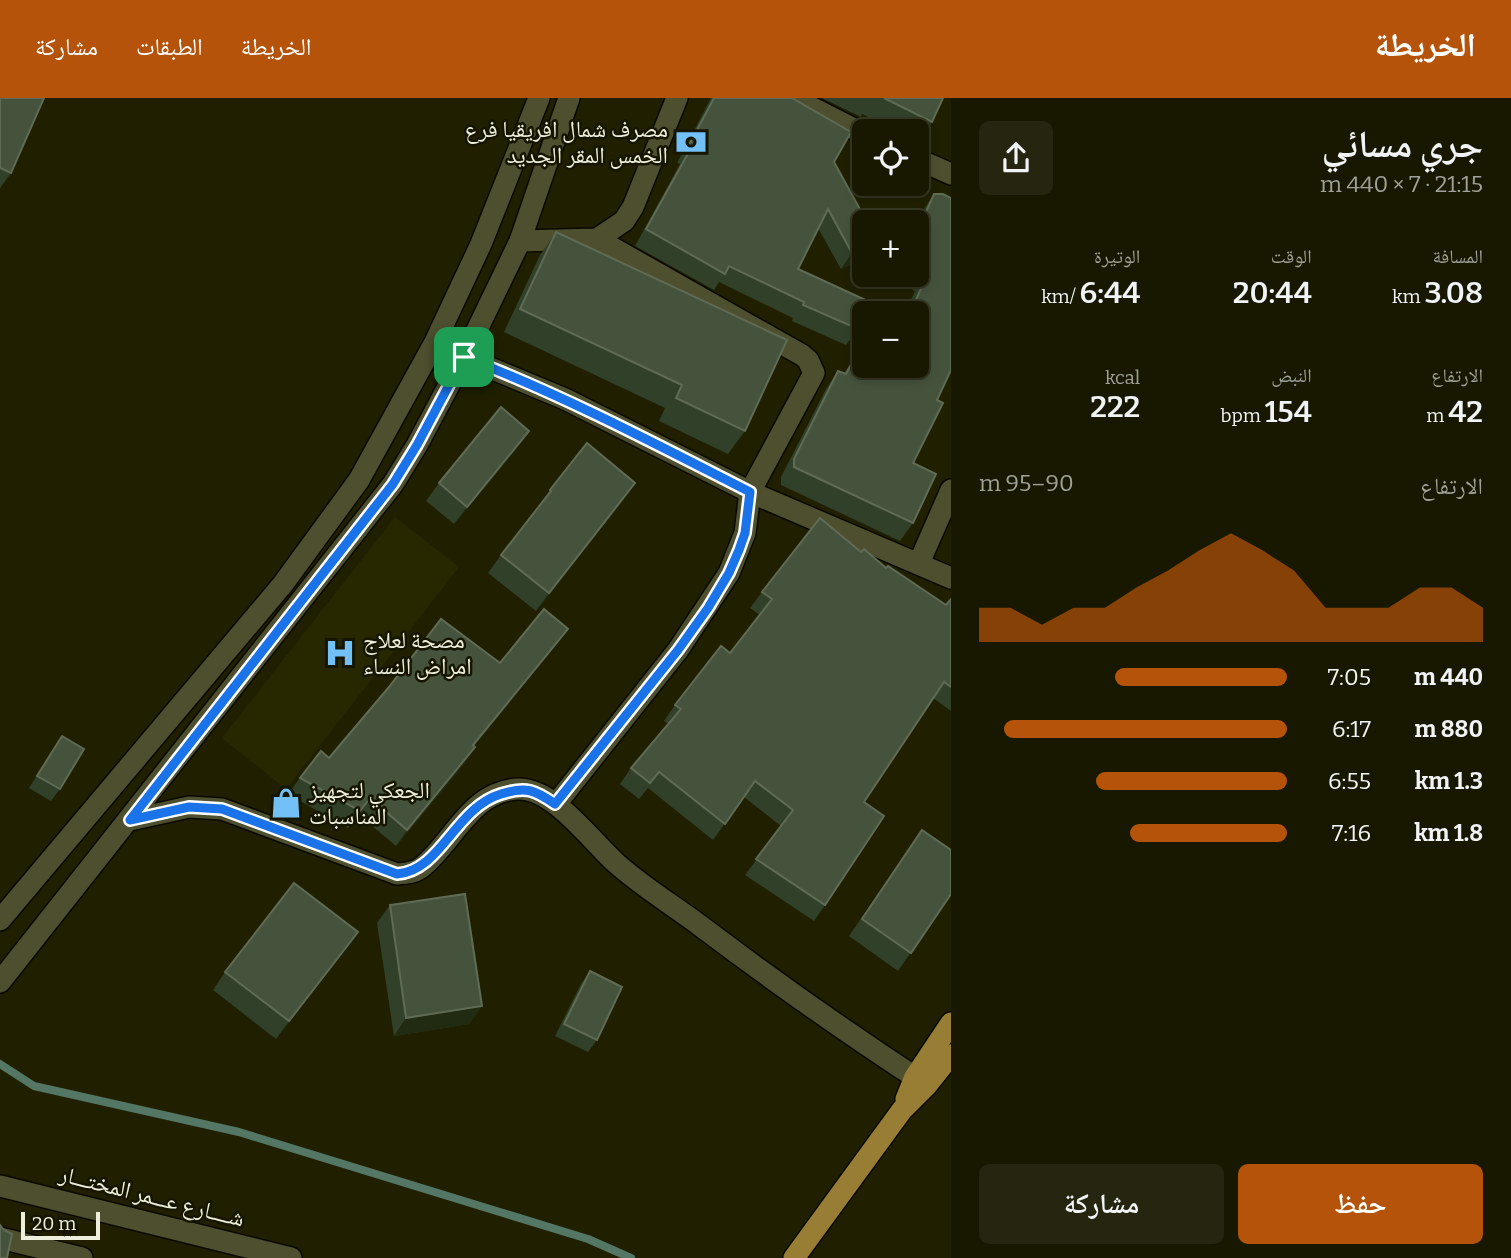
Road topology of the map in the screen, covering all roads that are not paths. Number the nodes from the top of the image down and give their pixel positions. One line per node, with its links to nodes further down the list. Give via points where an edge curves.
1 (539, 98): 17 (street, via 481,244 435,342 359,480 283,584)
2 (569, 98): 9 (street)
3 (677, 98): 8 (street, via 633,207 624,221)
4 (793, 98): 5 (street)
5 (852, 128)
6 (929, 164): 7 (street)
7 (951, 174)
8 (597, 239): 9 (street); 12 (street, via 802,355 812,366 814,373)
9 (520, 241): 10 (street)
10 (464, 357): 12 (street, via 565,399); 16 (street, via 393,484)
11 (951, 490): 13 (street)
12 (750, 492): 13 (street); 15 (street, via 739,550 708,608)
13 (919, 563): 14 (street)
14 (951, 578)
15 (555, 804): 16 (street, via 537,791 516,789 492,797 472,809 422,867 397,874 222,809 189,807); 21 (street, via 629,873)
16 (130, 820): 18 (street)
17 (0, 920)
18 (0, 982)
19 (951, 1023): 21 (main road)
20 (951, 1055): 21 (main road)
21 (921, 1081): 26 (main road)
22 (0, 1185): 25 (street, شــــارع عـــمر المختـــار)
23 (0, 1238): 24 (street)
24 (82, 1258)
25 (291, 1258)
26 (793, 1258)

